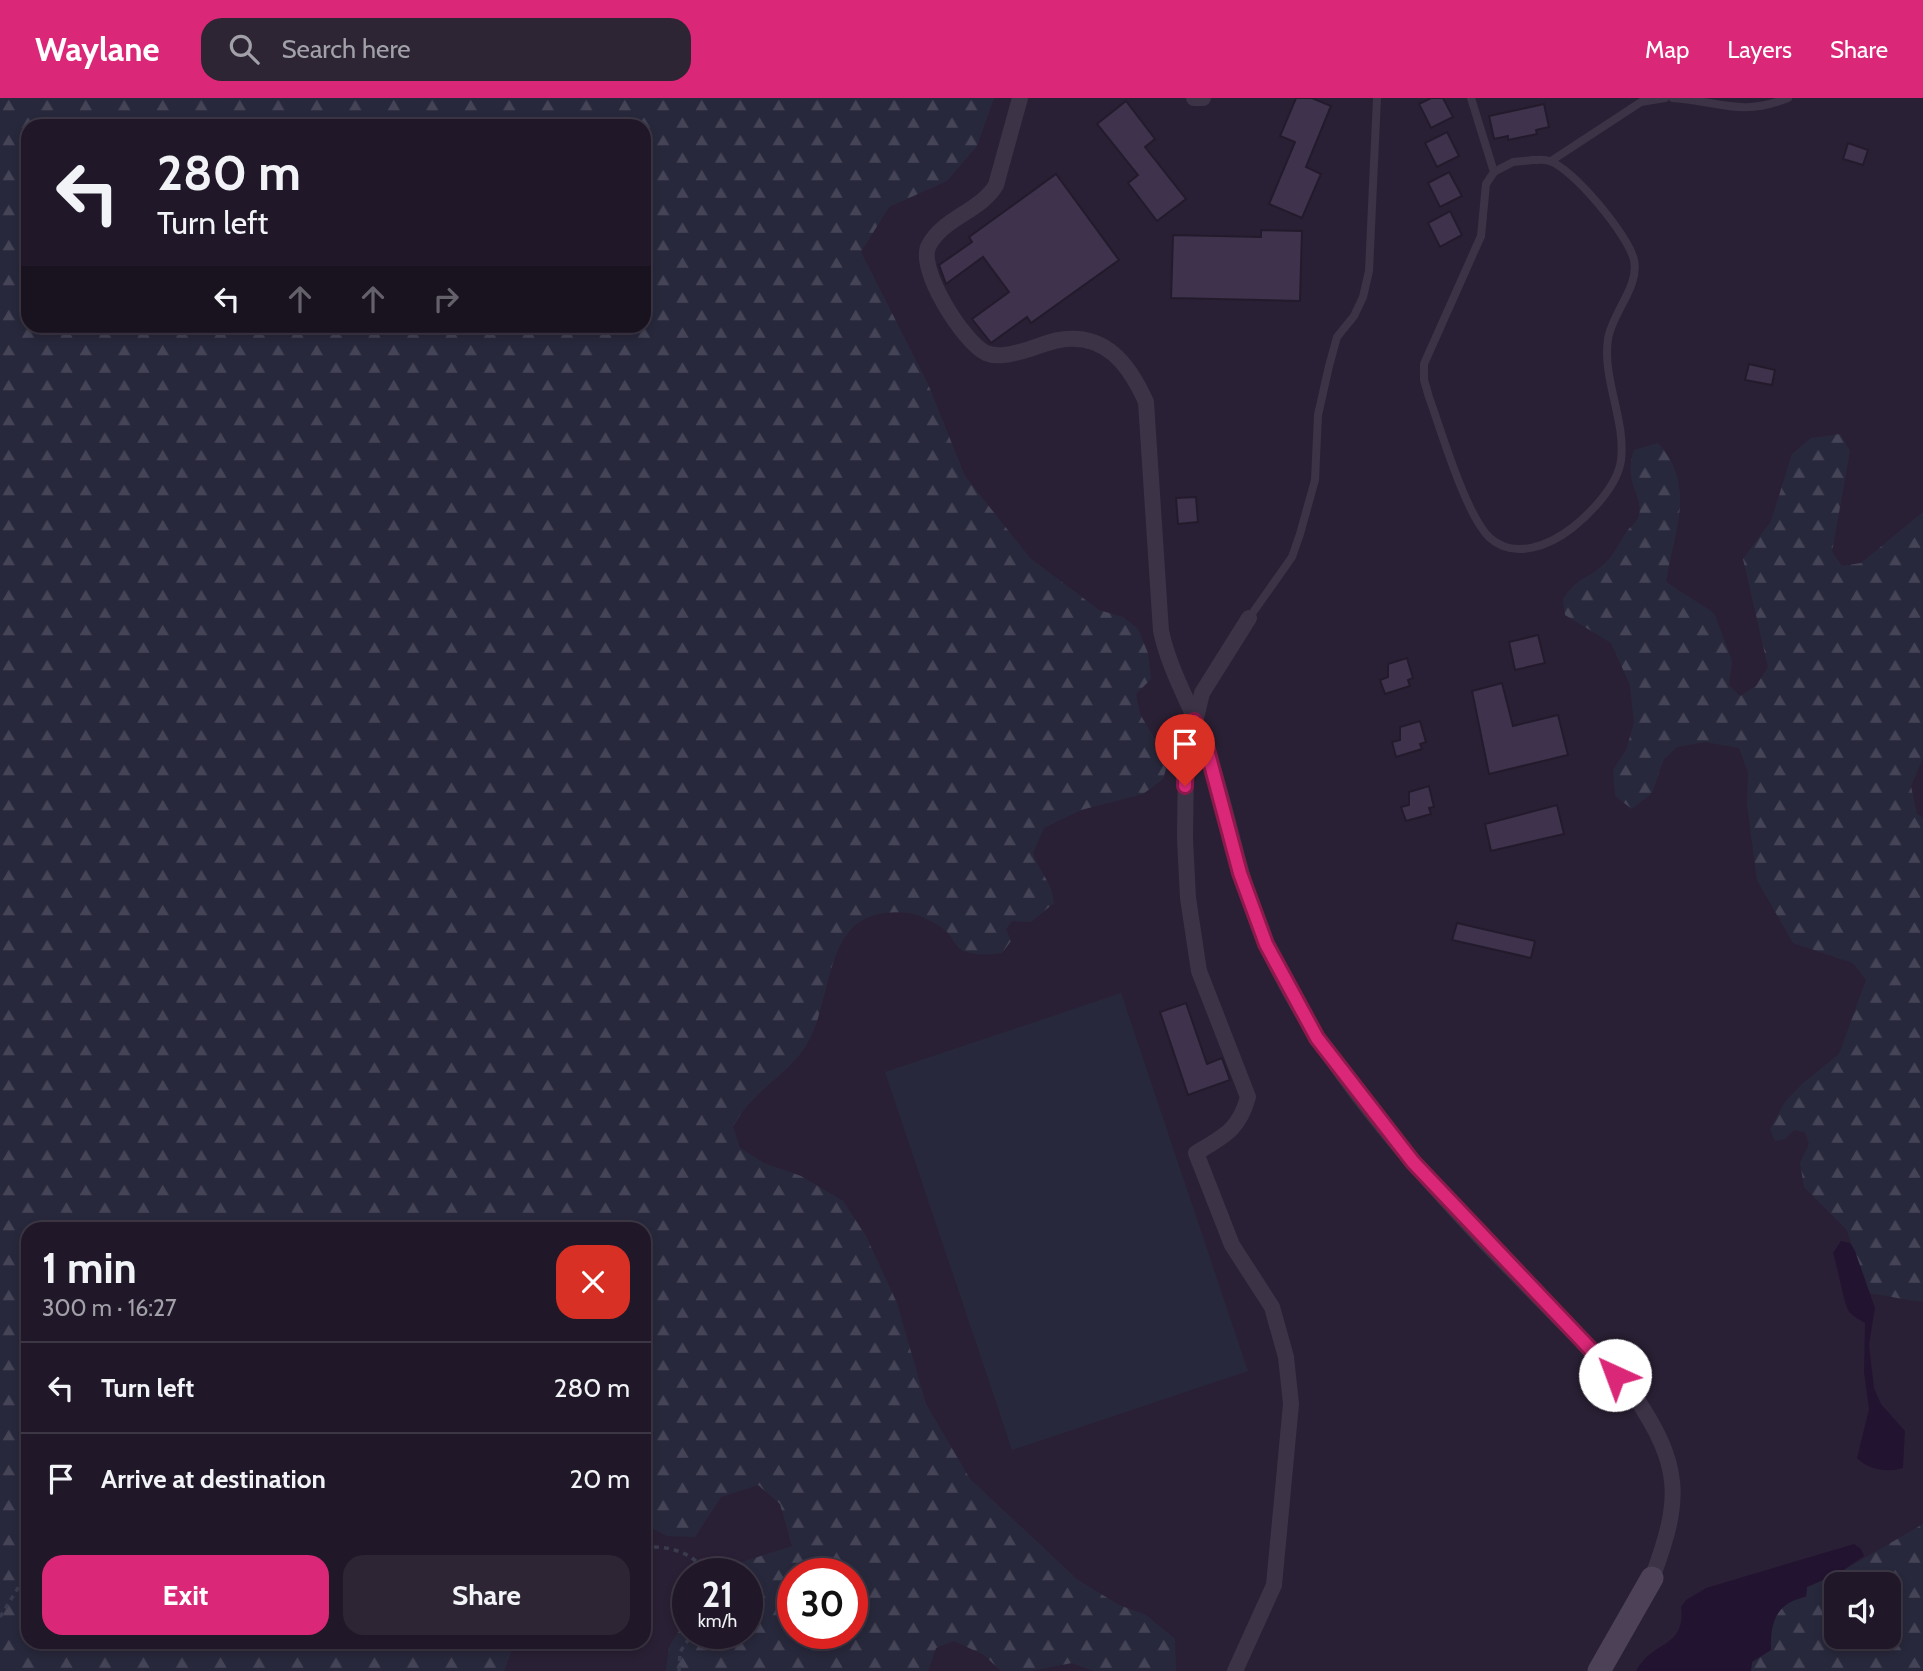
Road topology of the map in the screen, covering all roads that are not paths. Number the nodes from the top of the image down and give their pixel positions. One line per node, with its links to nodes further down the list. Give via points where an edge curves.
1 (1020, 98): 12 (street, via 996,185 989,196 928,246 929,279 971,342 986,353 1002,355 1084,338 1110,349 1132,373 1146,402 1149,426 1161,631 1168,663)
2 (1195, 98): 3 (street)
3 (1203, 98)
4 (1377, 98): 11 (lane, via 1363,297 1337,337 1329,366 1318,415 1315,480 1292,557)
5 (1471, 98): 10 (lane)
6 (1665, 98): 9 (lane, via 1641,102)
7 (1673, 98): 8 (lane, via 1729,108 1770,105)
8 (1787, 98)
9 (1551, 161): 10 (lane, via 1513,162); 10 (lane, via 1586,190 1620,231 1634,260 1634,279 1608,340 1621,461 1594,509 1553,543 1530,548 1507,547 1490,538 1475,516 1424,380 1429,350 1482,236 1486,184)
10 (1494, 172)
11 (1249, 618): 12 (street, via 1202,693)
12 (1194, 721): 13 (street, via 1205,742 1240,873 1266,944 1317,1038 1413,1162 1634,1395 1657,1430 1669,1459 1674,1490 1667,1538); 14 (street, via 1186,760 1188,898 1199,971 1248,1097 1242,1118 1196,1153 1232,1245 1272,1307 1286,1357 1291,1404 1274,1585)
13 (1651, 1578): 15 (street)
14 (1236, 1671)
15 (1599, 1671)

